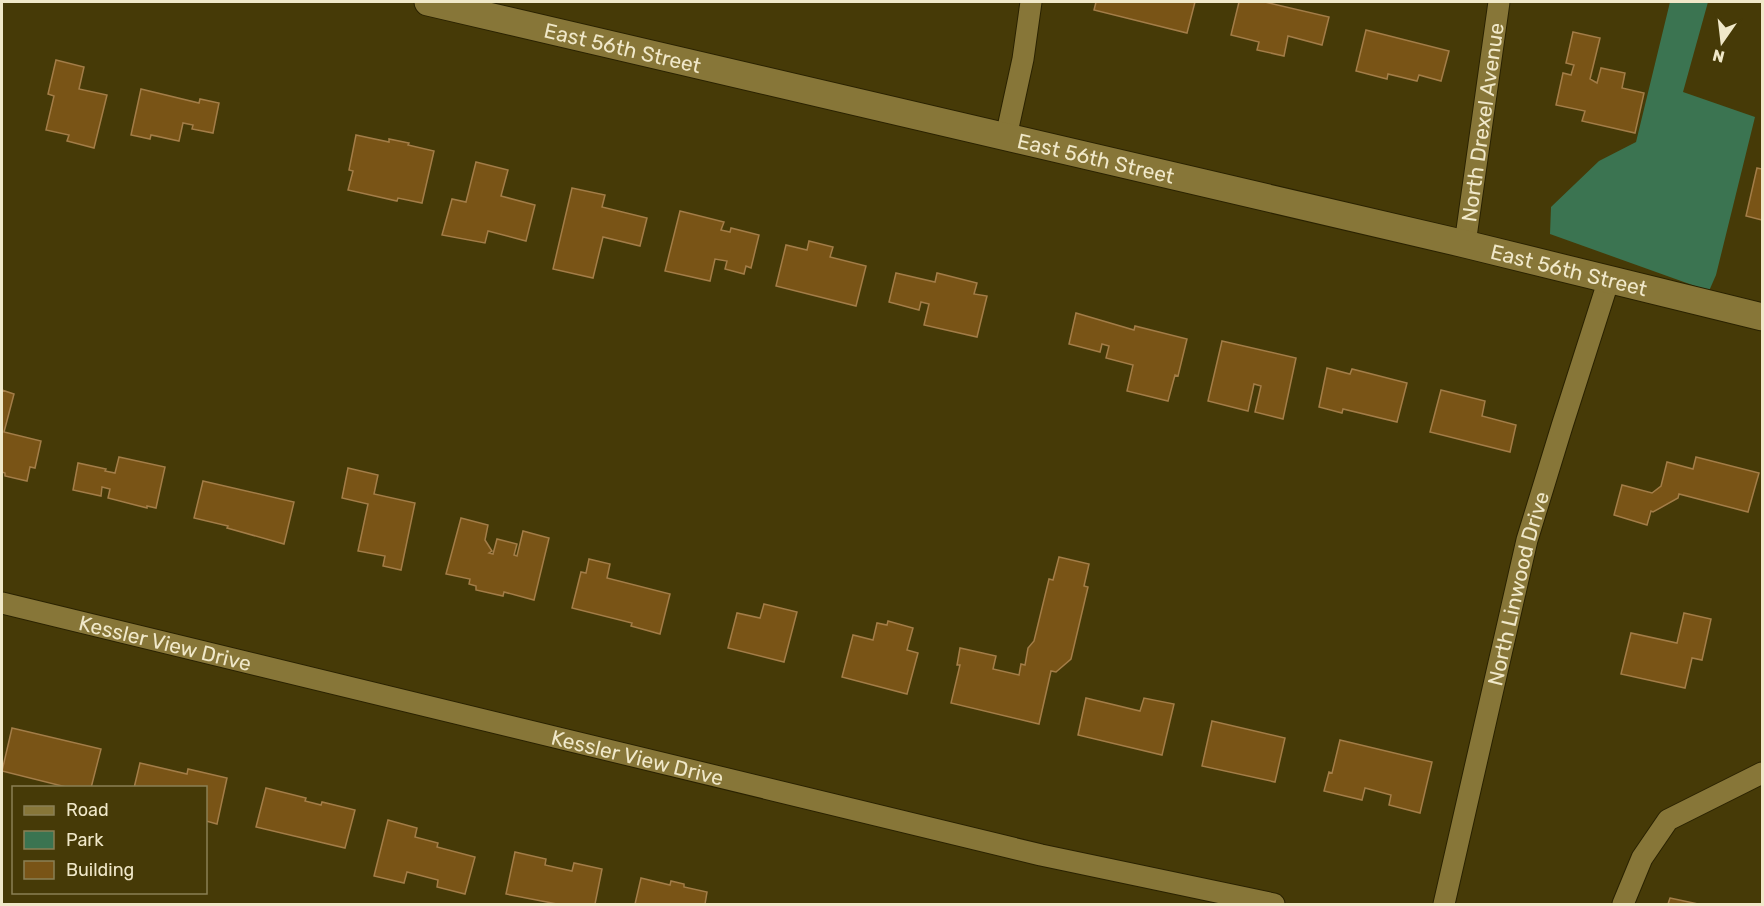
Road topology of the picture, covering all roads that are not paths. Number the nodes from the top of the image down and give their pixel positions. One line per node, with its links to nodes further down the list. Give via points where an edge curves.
1 (428, 2): 4 (street, East 56th Street)
2 (1031, 2): 4 (street)
3 (1499, 2): 5 (street, North Drexel Avenue)
4 (1006, 137): 5 (street, East 56th Street)
5 (1465, 244): 6 (street, East 56th Street)
6 (1610, 279): 7 (street, East 56th Street); 11 (street, North Linwood Drive, via 1527,540)
7 (1762, 316)
8 (2, 603): 10 (street, Kessler View Drive, via 1041,855)
9 (1762, 773): 12 (street, via 1668,820 1642,858)
10 (1275, 904)
11 (1444, 904)
12 (1623, 904)

